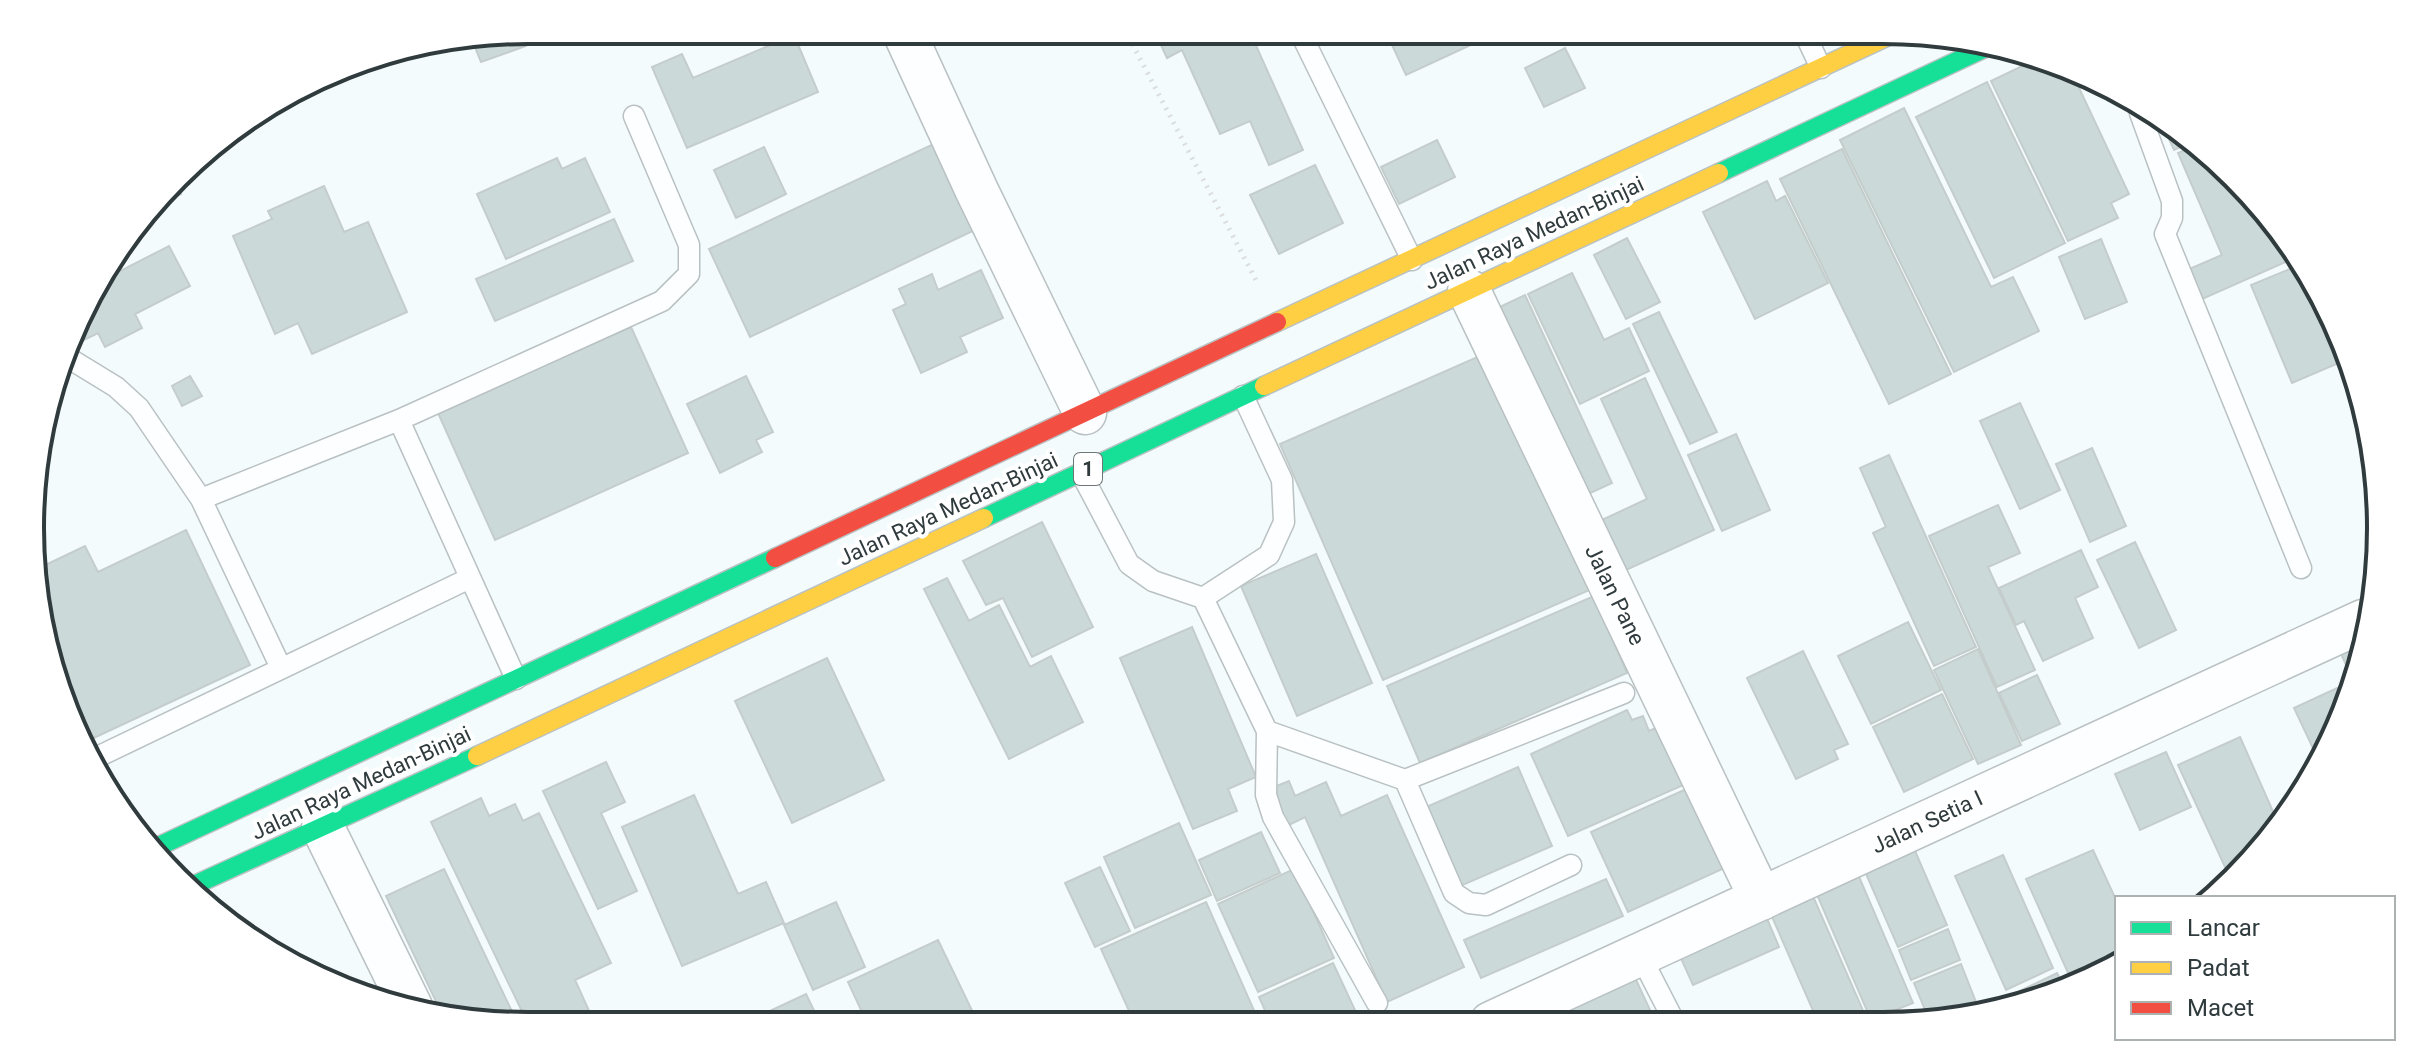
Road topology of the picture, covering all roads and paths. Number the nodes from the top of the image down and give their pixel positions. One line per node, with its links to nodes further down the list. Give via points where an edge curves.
1 (909, 44): 15 (street)
2 (1132, 44): 12 (path)
3 (1306, 44): 10 (lane)
4 (1810, 44): 7 (lane)
5 (1872, 44): 7 (highway, Jalan Raya Medan-Binjai / 1)
6 (1975, 53): 11 (highway, Jalan Raya Medan-Binjai / 1)
7 (1821, 68): 10 (highway, Jalan Raya Medan-Binjai / 1)
8 (634, 116): 16 (lane, via 689,245 689,274 662,301)
9 (2143, 120): 19 (lane, via 2172,201 2165,234)
10 (1412, 260): 12 (highway, Jalan Raya Medan-Binjai / 1)
11 (1469, 291): 14 (highway, Jalan Raya Medan-Binjai / 1); 33 (street, Jalan Pane)
12 (1278, 322): 15 (highway, Jalan Raya Medan-Binjai / 1)
13 (74, 361): 18 (lane, via 139,408)
14 (1243, 396): 17 (highway, Jalan Raya Medan-Binjai / 1); 21 (lane, via 1282,480 1284,522 1269,555)
15 (1085, 413): 24 (highway, Jalan Raya Medan-Binjai / 1, via 832,538)
16 (399, 420): 18 (lane); 20 (lane)
17 (1081, 473): 21 (lane, via 1129,564 1153,581); 29 (highway, Jalan Raya Medan-Binjai / 1, via 848,574)
18 (201, 499): 23 (lane)
19 (2301, 568)
20 (470, 578): 23 (lane); 24 (lane)
21 (1203, 598): 26 (lane)
22 (2358, 623): 33 (street, Jalan Setia I)
23 (281, 668): 27 (lane)
24 (516, 679): 30 (highway, Jalan Raya Medan-Binjai / 1)
25 (1624, 693): 28 (lane)
26 (1267, 731): 28 (lane); 36 (lane, via 1266,795 1273,817)
27 (101, 755)
28 (1405, 780): 31 (lane, via 1454,893 1469,903 1486,905)
29 (323, 828): 32 (highway, Jalan Raya Medan-Binjai / 1); 35 (street)
30 (162, 845)
31 (1571, 865)
32 (199, 883)
33 (1761, 899): 34 (street, Jalan Setia I)
34 (1640, 955): 37 (street, Jalan Setia I); 38 (lane)
35 (406, 997)
36 (1377, 1003)
37 (1515, 1012)
38 (1669, 1012)

